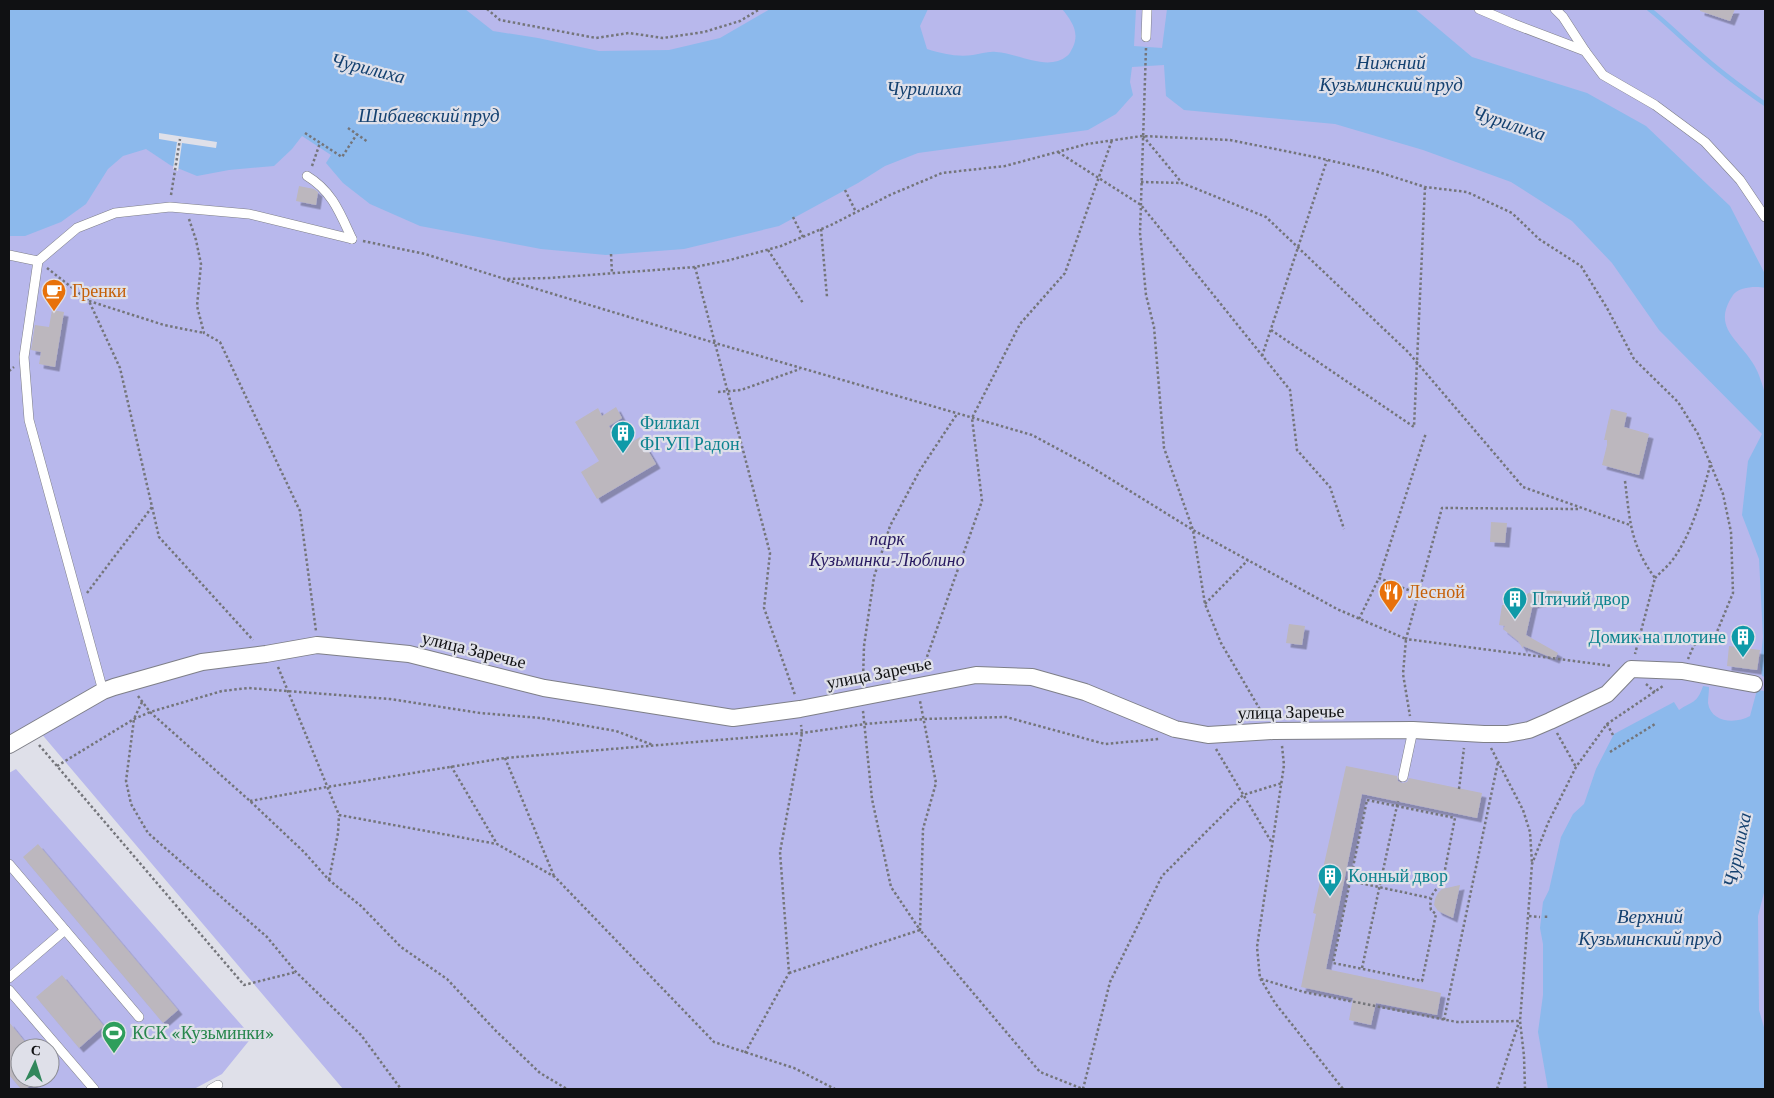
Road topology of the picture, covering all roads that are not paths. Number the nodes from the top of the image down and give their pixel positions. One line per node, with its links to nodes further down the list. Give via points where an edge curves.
1 (1147, 9): 4 (lane)
2 (1479, 9): 5 (lane)
3 (1555, 9): 5 (lane)
4 (1146, 42)
5 (1586, 51): 7 (lane, via 1603,75 1656,105 1705,142 1740,180)
6 (307, 176): 9 (lane, via 320,184 335,202 352,239 250,214 170,207 115,213 77,228)
7 (1765, 217)
8 (9, 255): 9 (lane)
9 (38, 261): 11 (lane, via 24,357 29,420)
10 (1754, 684): 12 (street, улица Заречье, via 1682,671 1630,670 1607,694 1529,730 1507,734 1466,734)
11 (103, 690): 12 (street, улица Заречье, via 202,662 317,645 409,654 544,688 733,718 800,709 976,675 1032,677 1085,692 1175,729 1208,735); 13 (street, улица Заречье)
12 (1412, 730): 14 (lane)
13 (9, 745)
14 (1403, 777)
15 (9, 864): 16 (lane)
16 (66, 930): 17 (lane); 19 (lane)
17 (9, 978)
18 (9, 990): 20 (lane)
19 (139, 1017)
20 (94, 1089)

